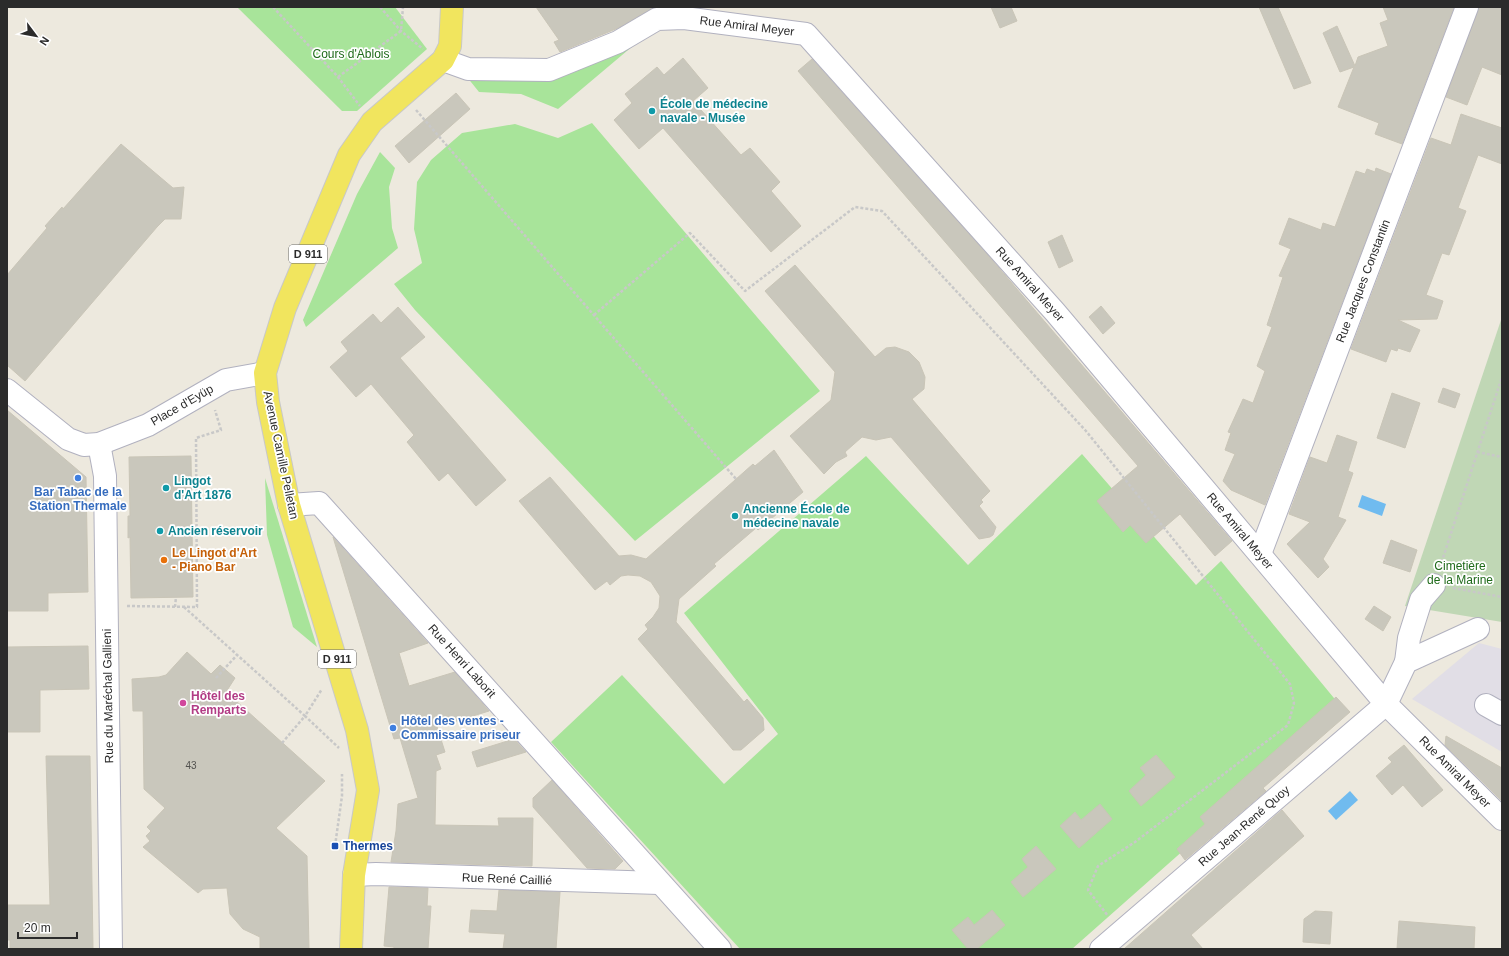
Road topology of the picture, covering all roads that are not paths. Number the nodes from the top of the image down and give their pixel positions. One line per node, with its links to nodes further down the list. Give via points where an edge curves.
1 (452, 7): 3 (main road, Avenue Camille Pelletan / D 911, via 450,46)
2 (1466, 7): 8 (street, Rue Jacques Constantin)
3 (443, 60): 4 (main road, Avenue Camille Pelletan / D 911, via 372,122 349,155 285,308); 8 (street, Rue Amiral Meyer, via 468,69 549,70 618,42 657,19 684,18 806,34 1055,312)
4 (266, 373): 6 (street, Place d'Eyüp, via 226,380 148,425); 7 (main road, Avenue Camille Pelletan / D 911, via 268,402)
5 (7, 390): 6 (street, via 68,439 84,445)
6 (99, 444): 16 (street, Rue du Maréchal Gallieni, via 105,476)
7 (290, 505): 14 (main road, Avenue Camille Pelletan / D 911, via 357,730 368,790); 15 (street, Rue Henri Laborit, via 319,503)
8 (1260, 554): 12 (street, Rue Amiral Meyer)
9 (1434, 585): 11 (street, via 1421,600 1409,638)
10 (1478, 629): 11 (street)
11 (1406, 662): 12 (street)
12 (1386, 704): 13 (street, Rue Amiral Meyer); 19 (street, Rue Jean-René Quoy)
13 (1502, 819)
14 (354, 875): 15 (street, Rue René Caillié); 17 (main road, Avenue Camille Pelletan / D 911)
15 (659, 883): 18 (street, Rue Henri Laborit)
16 (111, 949)
17 (351, 949)
18 (720, 949)
19 (1101, 949)

